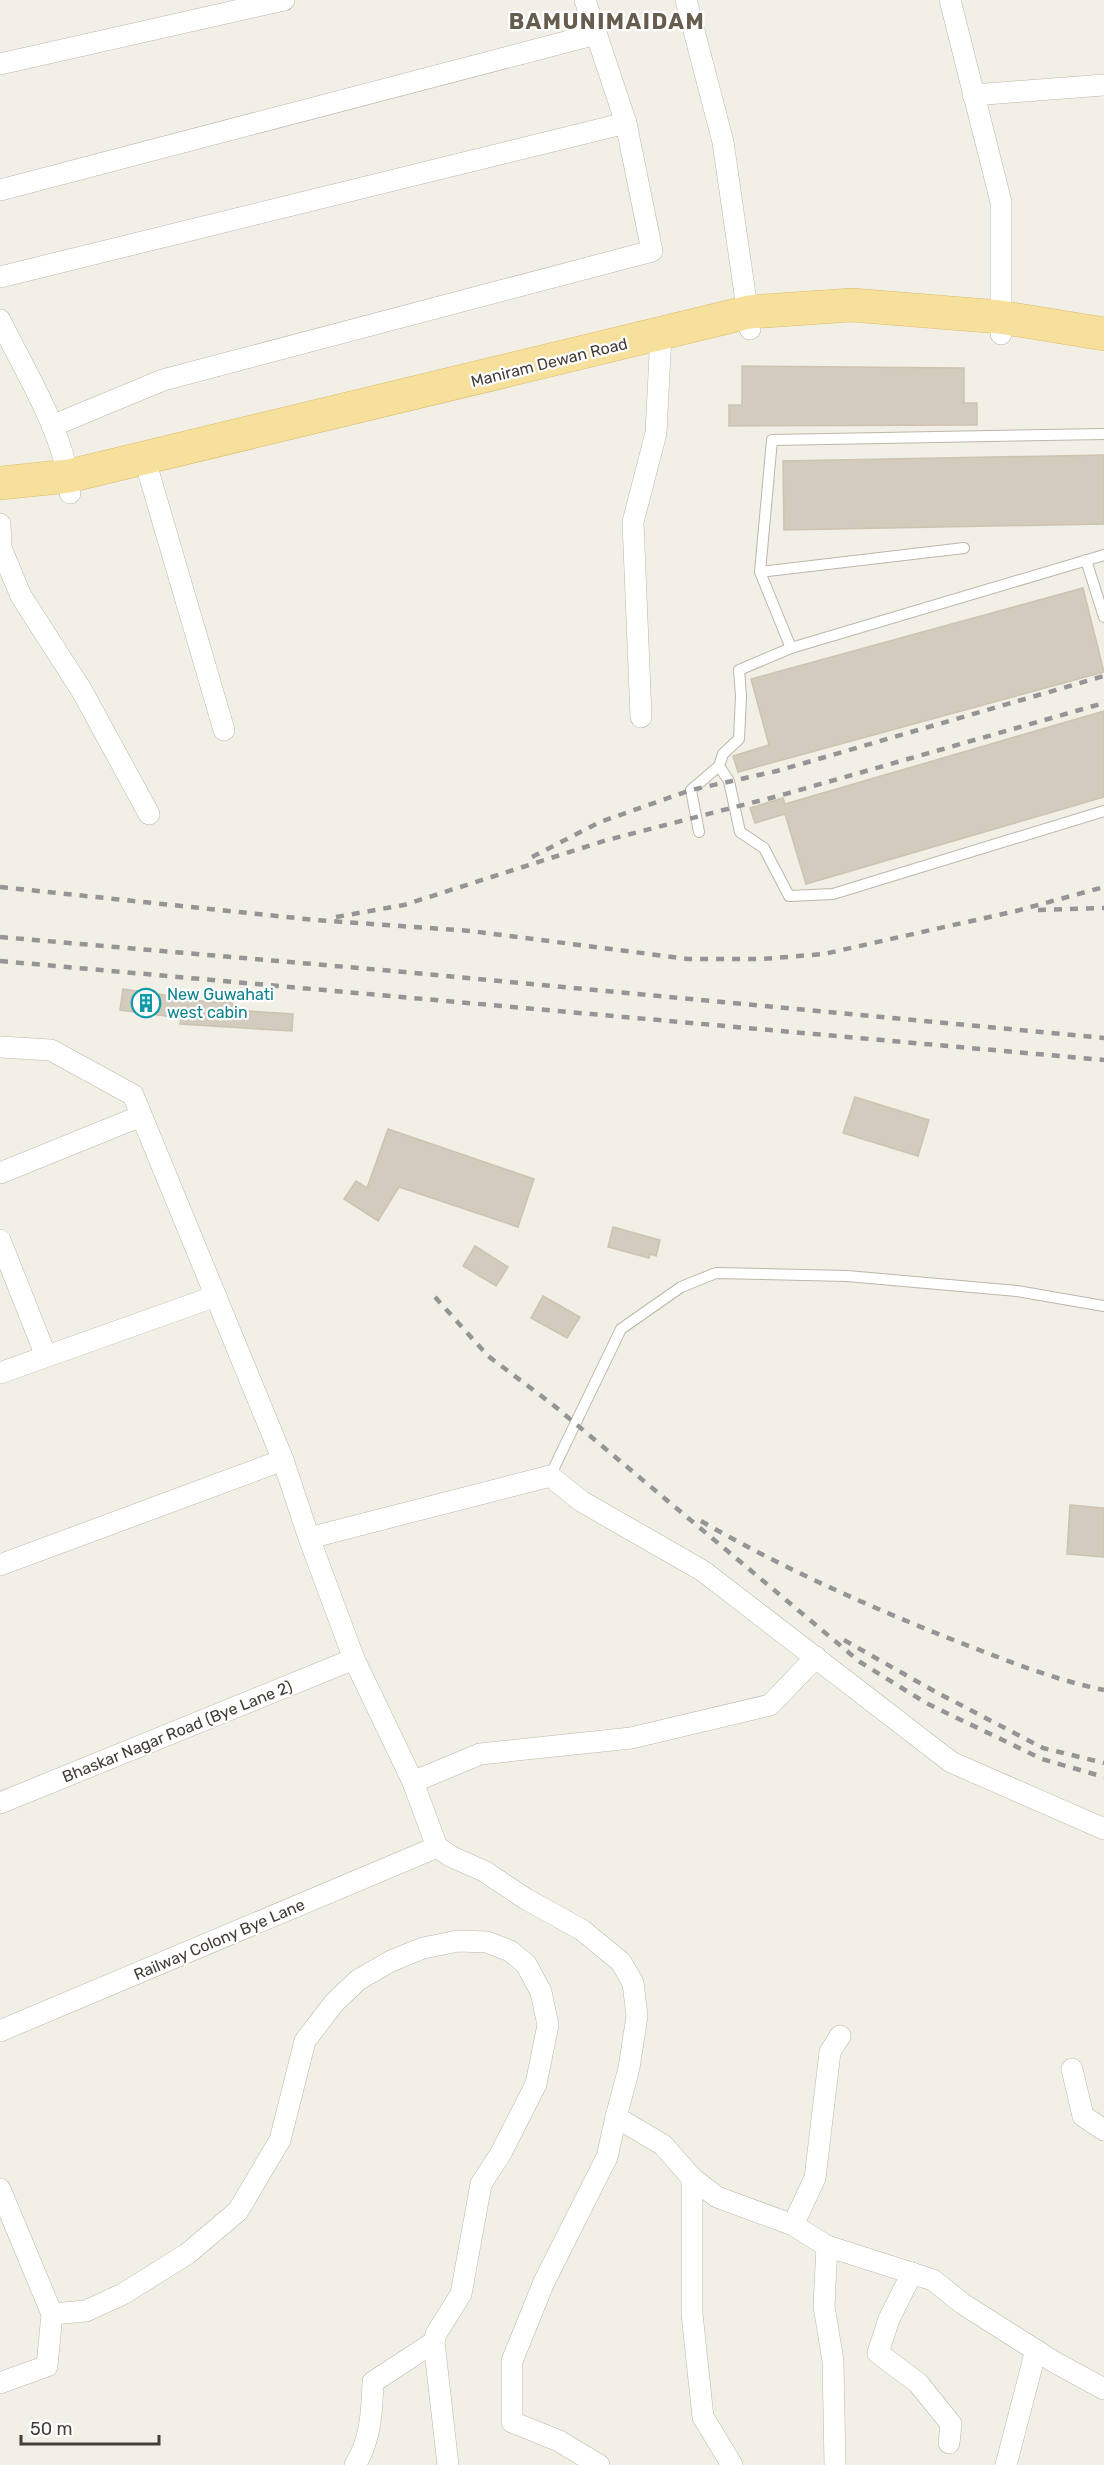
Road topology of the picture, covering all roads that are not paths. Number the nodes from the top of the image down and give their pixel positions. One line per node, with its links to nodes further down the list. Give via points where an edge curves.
1 (284, 0): 6 (street)
2 (585, 0): 5 (street)
3 (686, 0): 13 (street, via 723,142)
4 (950, 0): 8 (street)
5 (596, 34): 9 (street); 10 (street)
6 (0, 64)
7 (1104, 85): 8 (street)
8 (973, 95): 14 (street, via 1001,202)
9 (626, 123): 11 (street); 18 (street, via 652,251 163,380)
10 (0, 190)
11 (0, 277)
12 (0, 320): 18 (street)
13 (750, 321): 14 (main road, Maniram Dewan Road, via 852,305); 16 (main road, Maniram Dewan Road)
14 (1001, 326): 15 (main road, Maniram Dewan Road); 17 (main road, Maniram Dewan Road)
15 (1104, 334)
16 (661, 343): 20 (main road, Maniram Dewan Road); 22 (main road, Maniram Dewan Road); 31 (street, via 656,434 633,522)
17 (1104, 350)
18 (52, 426): 22 (street)
19 (1104, 434): 28 (lane, via 772,440)
20 (149, 474): 22 (main road, Maniram Dewan Road); 32 (street)
21 (0, 483): 22 (main road, Maniram Dewan Road)
22 (70, 484): 23 (main road, Maniram Dewan Road)
23 (0, 498)
24 (0, 524): 35 (street, via 1,548 21,596 82,691)
25 (964, 548): 28 (lane)
26 (1104, 555): 27 (lane)
27 (1086, 560): 29 (lane); 30 (lane)
28 (760, 572): 30 (lane)
29 (1104, 617)
30 (791, 648): 33 (lane, via 739,670 739,739 723,754)
31 (641, 717)
32 (224, 730)
33 (719, 766): 34 (lane, via 729,781 740,832 764,848 789,896 833,894); 36 (lane, via 691,790)
34 (1104, 811)
35 (149, 814)
36 (699, 832)
37 (0, 1047): 38 (street, via 51,1050 133,1095)
38 (141, 1116): 39 (street); 41 (street)
39 (0, 1173)
40 (0, 1240): 43 (street)
41 (216, 1296): 43 (street); 45 (street)
42 (1104, 1306): 46 (lane, via 1017,1291 847,1276 716,1273 681,1287 621,1329)
43 (46, 1356): 44 (street)
44 (0, 1373)
45 (283, 1460): 47 (street); 48 (street)
46 (550, 1476): 47 (street); 49 (street, via 581,1501 703,1571)
47 (309, 1538): 50 (street)
48 (0, 1565)
49 (816, 1656): 51 (street, via 770,1705 631,1738 480,1754); 53 (street, via 951,1762)
50 (354, 1659): 51 (street); 52 (street, Bhaskar Nagar Road (Bye Lane 2))
51 (413, 1782): 54 (street)
52 (0, 1803)
53 (1104, 1829)
54 (437, 1847): 55 (street, Railway Colony Bye Lane); 58 (street, via 582,1929 621,1962 633,1983 637,2016)
55 (0, 2031)
56 (840, 2036): 62 (street, via 830,2052 815,2178)
57 (1072, 2069): 59 (street, via 1083,2116)
58 (616, 2117): 60 (street, via 663,2145); 73 (street, via 607,2157 544,2282 512,2361 512,2422 560,2441)
59 (1104, 2130)
60 (692, 2178): 62 (street, via 717,2197); 74 (street, via 692,2314 703,2417)
61 (2, 2197): 65 (street)
62 (793, 2225): 63 (street)
63 (827, 2246): 64 (street); 75 (street, via 824,2306 833,2361)
64 (912, 2273): 67 (street, via 933,2280); 70 (street, via 889,2319 878,2354 918,2383 951,2424)
65 (52, 2314): 66 (street, via 86,2312 123,2294 188,2254 238,2211 280,2140 305,2041 334,2003 358,1980 423,1948 458,1941 487,1942 510,1951 526,1964 542,1992 548,2025 536,2084 482,2184 461,2294); 68 (street, via 47,2366)
66 (434, 2342): 71 (street, via 373,2382 372,2417); 72 (street)
67 (1036, 2350): 69 (street); 76 (street)
68 (0, 2383)
69 (1104, 2389)
70 (949, 2443)
71 (355, 2465)
72 (448, 2465)
73 (599, 2465)
74 (732, 2465)
75 (835, 2465)
76 (1006, 2465)

